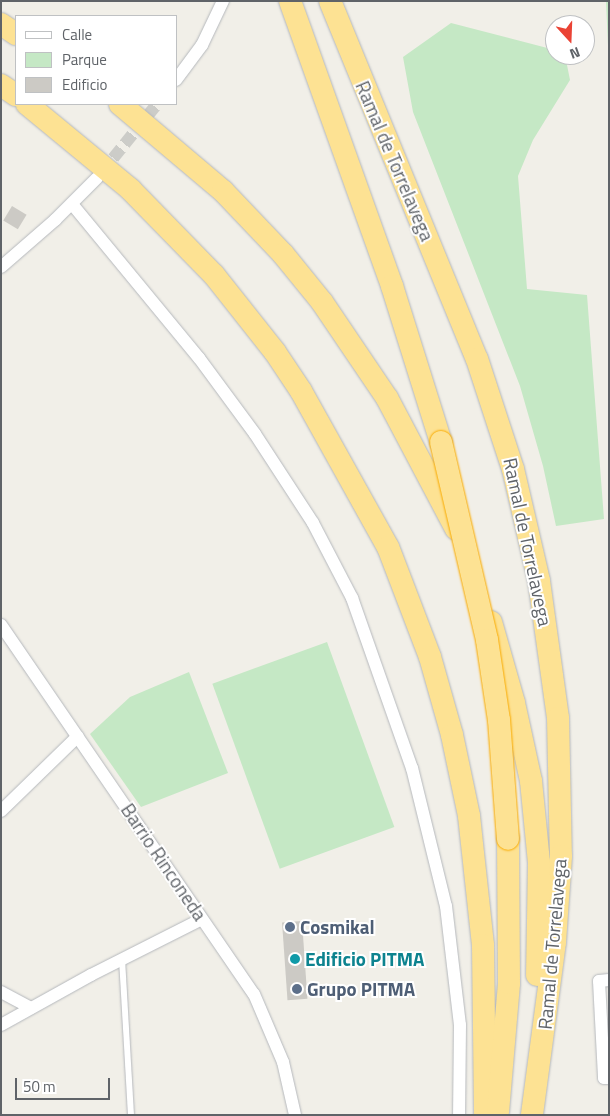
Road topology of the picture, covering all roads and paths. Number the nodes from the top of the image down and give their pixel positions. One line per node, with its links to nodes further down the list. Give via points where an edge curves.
1 (223, 1): 6 (street, via 202,45)
2 (290, 1): 28 (highway, Ramal de Torrelavega, bridge, via 392,286 441,442 489,648 499,720 508,839 509,983)
3 (330, 1): 30 (highway, Ramal de Torrelavega, via 477,359 513,469 539,581 558,718 560,856 554,942)
4 (1, 24): 5 (highway)
5 (15, 33)
6 (178, 77)
7 (1, 85): 8 (highway)
8 (15, 94)
9 (28, 105): 27 (highway, via 93,155 159,216 246,314 322,425 391,554 430,657 452,736 469,816 483,945)
10 (121, 105): 29 (highway, via 223,191 283,254 322,302 405,429 470,561 514,703 531,781 538,836 537,974)
11 (97, 178): 12 (street)
12 (72, 204): 13 (street); 26 (street, via 199,358 255,434 313,523 352,598 412,768 446,906 460,1025)
13 (1, 267)
14 (1, 625): 15 (street, Barrio Rinconeda)
15 (78, 736): 16 (street); 17 (street, Barrio Rinconeda)
16 (1, 811)
17 (202, 919): 18 (street); 25 (street, Barrio Rinconeda, via 254,994 266,1017 283,1062)
18 (122, 959): 21 (street); 24 (lane)
19 (609, 980): 23 (street, via 599,981 604,1078)
20 (1, 992): 21 (street)
21 (31, 1008): 22 (street)
22 (1, 1025)
23 (609, 1078)
24 (131, 1115)
25 (295, 1115)
26 (459, 1115)
27 (485, 1115)
28 (498, 1115)
29 (522, 1115)
30 (532, 1115)

